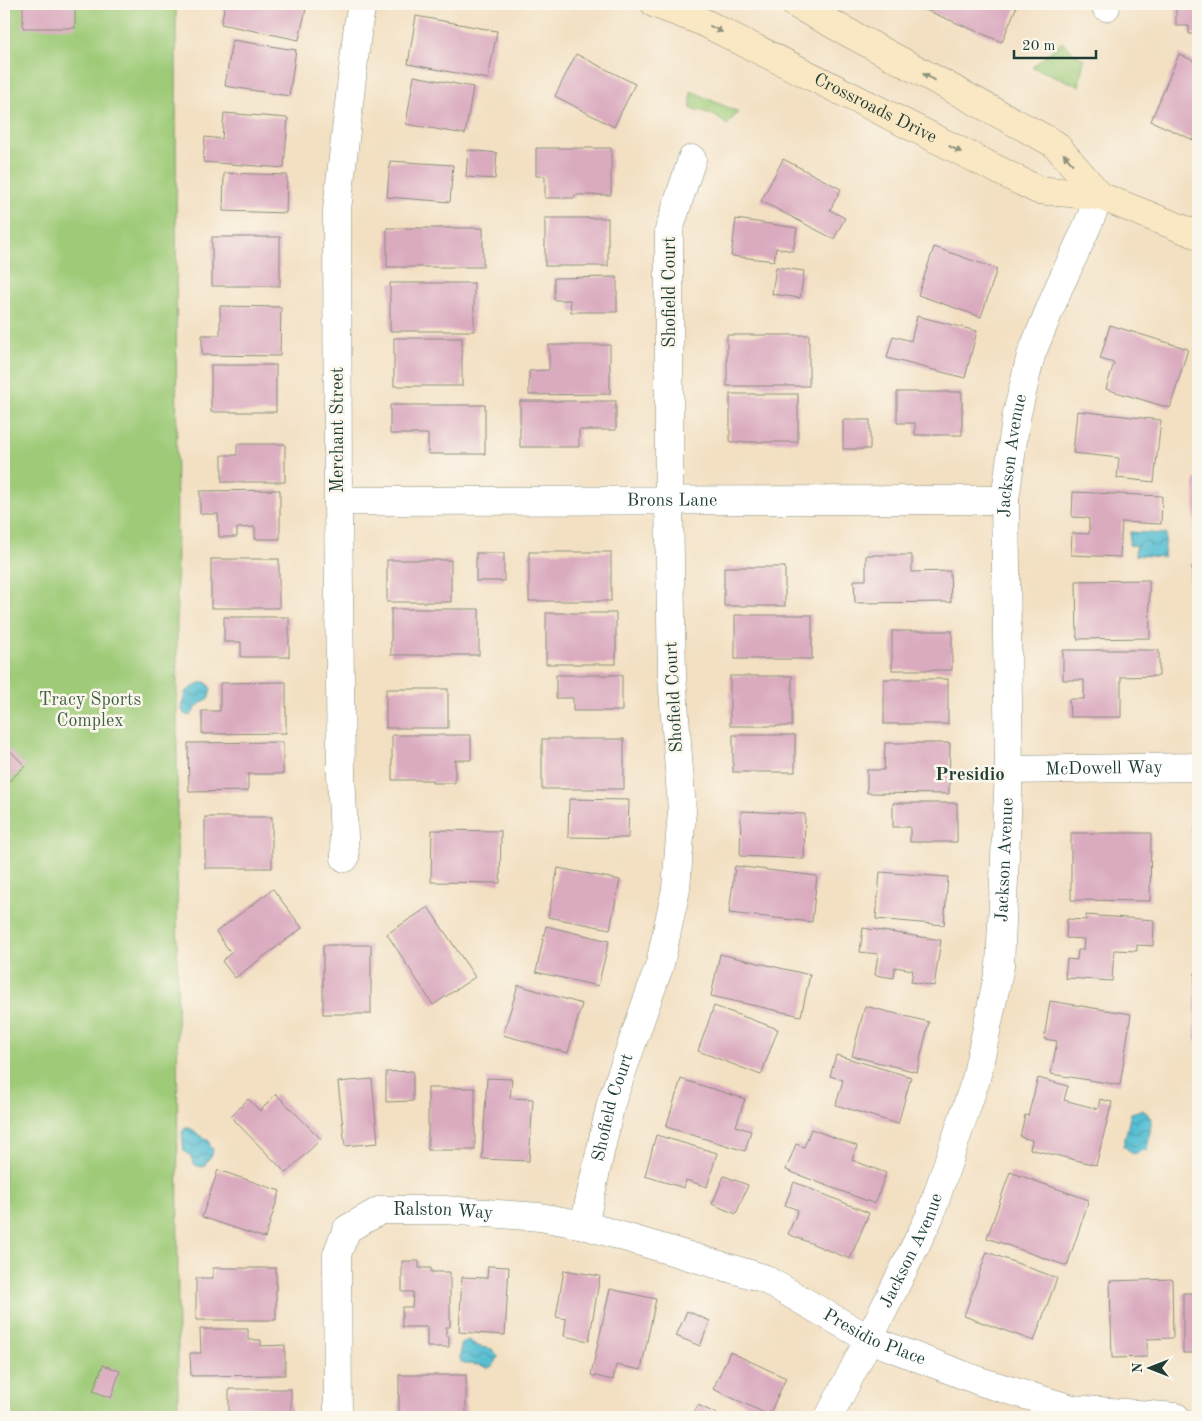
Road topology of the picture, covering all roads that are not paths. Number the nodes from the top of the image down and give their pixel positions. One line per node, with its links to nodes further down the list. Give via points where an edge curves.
1 (362, 4): 7 (street, Merchant Street, via 337,210)
2 (655, 4): 5 (street, Crossroads Drive, one-way to 5, via 703,22 1038,190)
3 (795, 4): 5 (street, Crossroads Drive, one-way to 3, via 1055,144)
4 (692, 159): 8 (street, Shofield Court, via 669,230)
5 (1100, 196): 6 (street, Crossroads Drive); 9 (street, Jackson Avenue, via 1031,356 1016,418)
6 (1198, 235)
7 (338, 500): 8 (street, Brons Lane); 12 (street, Merchant Street)
8 (669, 500): 9 (street, Brons Lane); 13 (street, Shofield Court, via 672,676 682,810 676,889 660,964 611,1103)
9 (1005, 500): 11 (street, Jackson Avenue)
10 (1198, 767): 11 (street, McDowell Way)
11 (1009, 770): 14 (street, Jackson Avenue, via 1000,966 976,1079 930,1216)
12 (345, 858)
13 (584, 1225): 14 (street, Presidio Place, via 763,1278); 15 (street, Ralston Way, via 540,1217 446,1210 381,1210 347,1229 337,1254)
14 (869, 1339): 16 (street, Jackson Avenue); 17 (street, Presidio Place, via 979,1381 1072,1409)
15 (338, 1417)
16 (829, 1417)
17 (1176, 1417)

